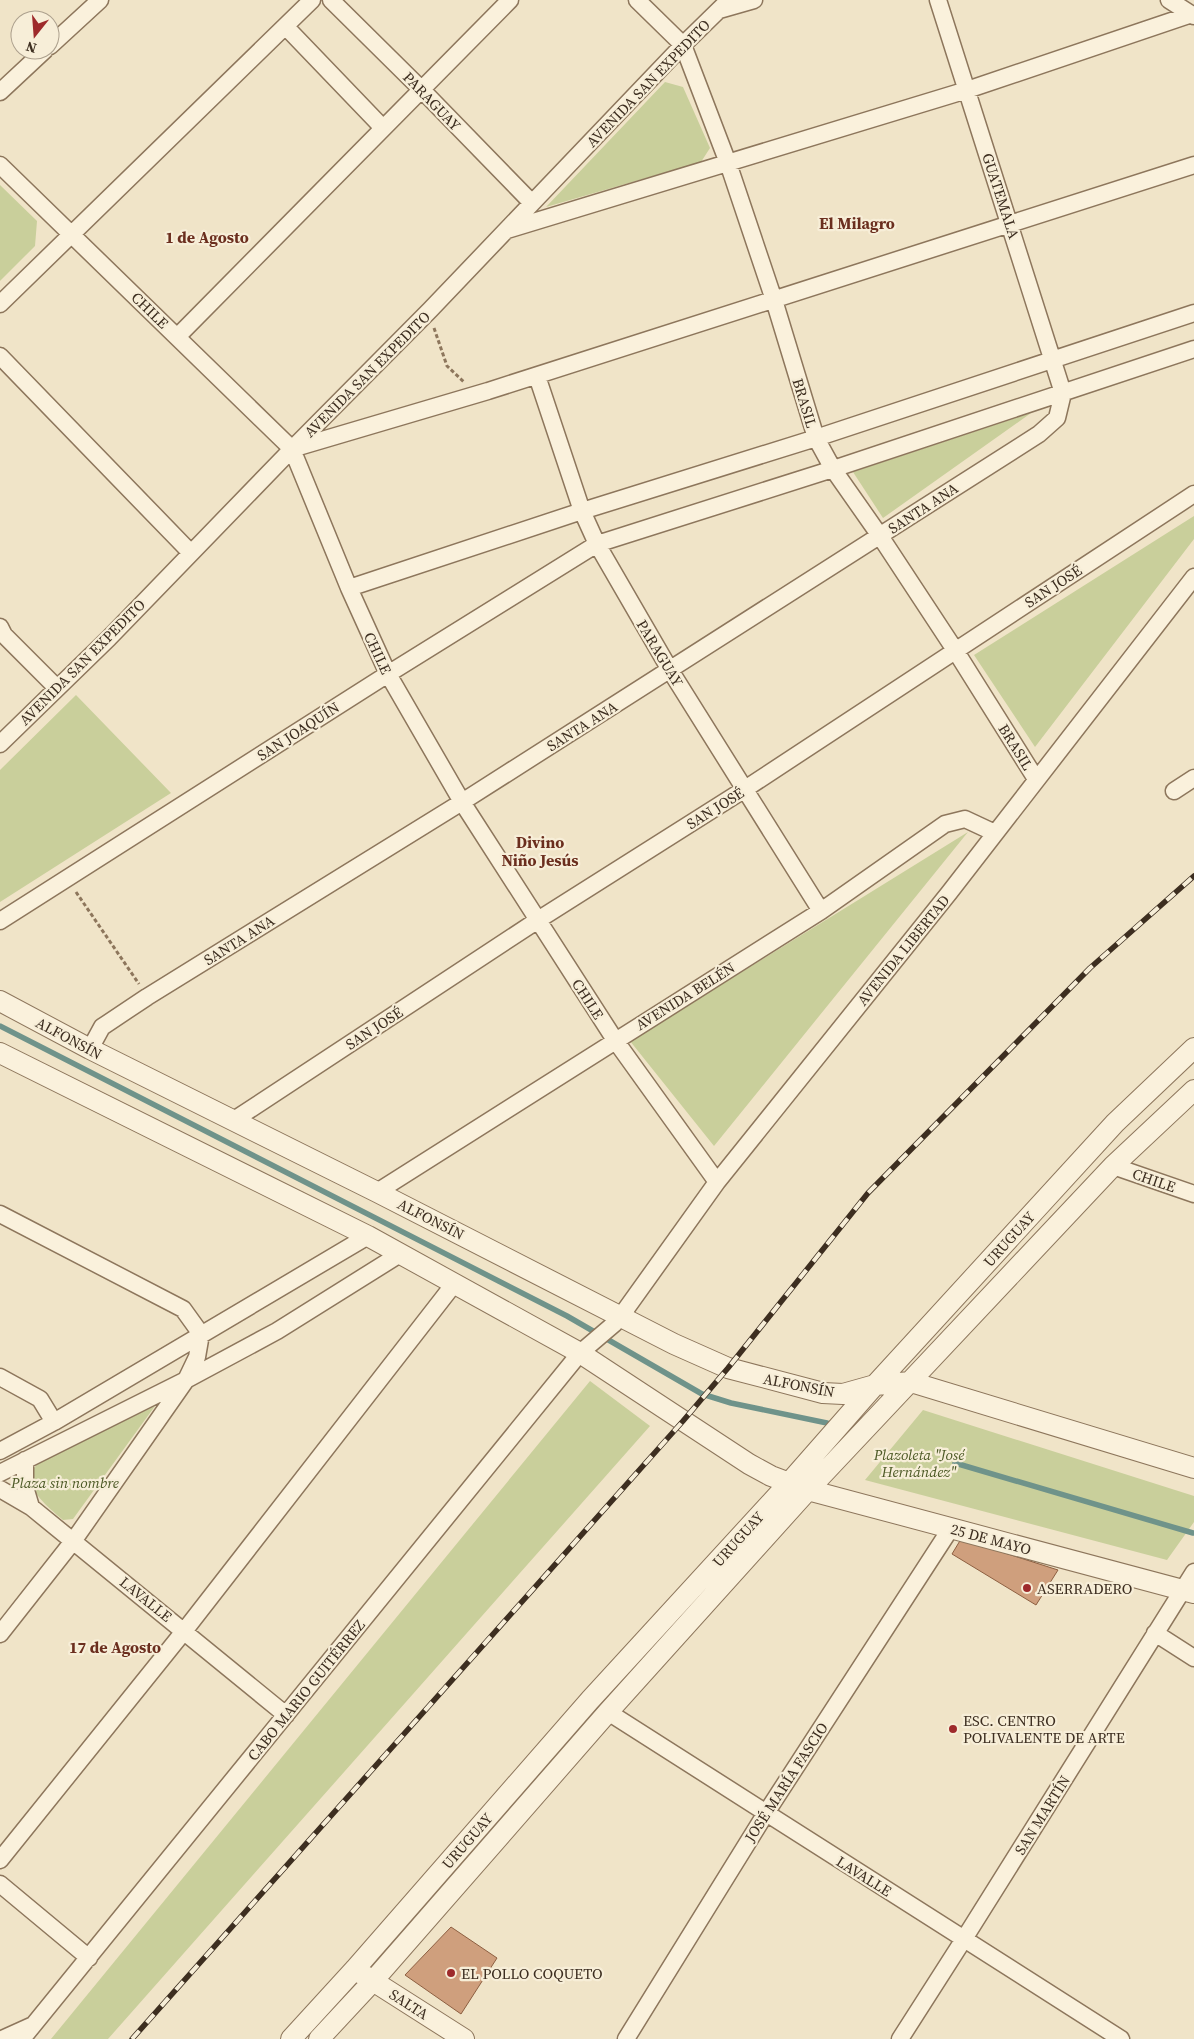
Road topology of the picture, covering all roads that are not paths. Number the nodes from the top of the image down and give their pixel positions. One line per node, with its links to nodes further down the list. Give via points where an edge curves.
1 (100, 0): 10 (street)
2 (312, 0): 12 (street)
3 (331, 0): 16 (street, PARAGUAY)
4 (510, 0): 16 (street)
5 (637, 0): 14 (street, BRASIL)
6 (754, 0): 9 (street)
7 (938, 0): 17 (street, GUATEMALA)
8 (1169, 0): 11 (street)
9 (724, 5): 14 (street, AVENIDA SAN EXPEDITO)
10 (87, 7): 13 (street)
11 (1193, 15): 17 (street)
12 (286, 27): 19 (street); 26 (street)
13 (60, 35)
14 (683, 45): 20 (street, BRASIL); 23 (street, AVENIDA SAN EXPEDITO)
15 (34, 60): 18 (street)
16 (422, 90): 19 (street); 23 (street, PARAGUAY)
17 (967, 90): 20 (street); 24 (street, GUATEMALA)
18 (0, 92)
19 (383, 128): 30 (street)
20 (728, 163): 25 (street); 27 (street, BRASIL)
21 (0, 165): 26 (street, CHILE)
22 (1194, 165): 24 (street)
23 (532, 204): 25 (street, AVENIDA SAN EXPEDITO)
24 (1010, 224): 27 (street); 33 (street, GUATEMALA)
25 (507, 230): 37 (street, AVENIDA SAN EXPEDITO)
26 (71, 234): 28 (street); 30 (street, CHILE)
27 (774, 300): 34 (street); 36 (street, BRASIL)
28 (0, 304)
29 (1194, 313): 33 (street)
30 (177, 337): 37 (street, CHILE)
31 (1194, 349): 35 (street, SAN JOAQUÍN)
32 (0, 356): 43 (street)
33 (1053, 359): 35 (street, GUATEMALA); 36 (street)
34 (537, 376): 37 (street); 40 (street, PARAGUAY)
35 (1063, 393): 38 (street, SAN JOAQUÍN); 41 (street, SANTA ANA, via 1057,418 1039,434)
36 (816, 438): 38 (street, BRASIL); 40 (street)
37 (292, 449): 43 (street, AVENIDA SAN EXPEDITO); 45 (street, CHILE)
38 (833, 469): 41 (street, BRASIL); 42 (street, SAN JOAQUÍN)
39 (1194, 494): 47 (street, SAN JOSÉ)
40 (582, 511): 42 (street, PARAGUAY); 45 (street)
41 (880, 536): 47 (street, BRASIL); 48 (street, SANTA ANA)
42 (597, 544): 48 (street, PARAGUAY); 49 (street, SAN JOAQUÍN)
43 (191, 553): 50 (street, AVENIDA SAN EXPEDITO)
44 (1194, 577): 53 (street, AVENIDA LIBERTAD)
45 (348, 588): 49 (street, CHILE)
46 (0, 627): 50 (street, via 4,635)
47 (955, 650): 53 (street, BRASIL); 54 (street, SAN JOSÉ)
48 (670, 670): 54 (street, PARAGUAY); 56 (street, SANTA ANA)
49 (388, 674): 56 (street, CHILE); 59 (street, SAN JOAQUÍN)
50 (57, 688): 51 (street, AVENIDA SAN EXPEDITO)
51 (0, 744)
52 (1194, 778): 55 (street)
53 (1036, 779): 57 (street, AVENIDA LIBERTAD)
54 (745, 789): 58 (street, PARAGUAY); 60 (street, SAN JOSÉ)
55 (1174, 792)
56 (462, 802): 60 (street, CHILE); 64 (street, SANTA ANA, via 147,997 102,1027)
57 (995, 833): 58 (street, AVENIDA BELÉN, via 965,819 945,824); 69 (street, AVENIDA LIBERTAD)
58 (821, 911): 62 (street, AVENIDA BELÉN)
59 (0, 920)
60 (538, 920): 62 (street, CHILE); 67 (street, SAN JOSÉ)
61 (0, 1001): 64 (street, ALFONSÍN)
62 (615, 1040): 69 (street, CHILE); 70 (street, AVENIDA BELÉN)
63 (1194, 1048): 82 (street, URUGUAY, via 1115,1123)
64 (90, 1049): 67 (street, ALFONSÍN)
65 (0, 1053): 73 (street)
66 (1194, 1090): 68 (street, URUGUAY)
67 (234, 1120): 70 (street, ALFONSÍN)
68 (1113, 1166): 71 (street, CHILE); 81 (street, URUGUAY)
69 (717, 1182): 76 (street, AVENIDA LIBERTAD)
70 (377, 1192): 76 (street, ALFONSÍN)
71 (1194, 1194)
72 (0, 1214): 77 (street, via 183,1309)
73 (368, 1236): 74 (street); 77 (street)
74 (400, 1254): 75 (street); 80 (street, via 277,1331)
75 (454, 1284): 78 (street); 96 (street)
76 (617, 1320): 78 (street, CABO MARIO GUITÉRREZ); 82 (street, ALFONSÍN, via 756,1377 823,1393 843,1394)
77 (200, 1334): 80 (street, via 198,1356); 83 (street)
78 (586, 1347): 88 (street, via 749,1464); 101 (street, CABO MARIO GUITÉRREZ)
79 (0, 1378): 83 (street, via 40,1399)
80 (186, 1380): 85 (street); 93 (street)
81 (911, 1382): 82 (street); 86 (street); 90 (street, URUGUAY)
82 (875, 1385): 88 (street, URUGUAY)
83 (54, 1422): 84 (street)
84 (0, 1451)
85 (25, 1460): 87 (street); 91 (street, via 25,1487)
86 (1194, 1468)
87 (0, 1473)
88 (789, 1483): 90 (street, 25 DE MAYO); 107 (street, URUGUAY, via 590,1700)
89 (0, 1489): 91 (street, LAVALLE)
90 (808, 1490): 92 (street, 25 DE MAYO); 100 (street, URUGUAY)
91 (32, 1506): 93 (street, LAVALLE)
92 (950, 1528): 95 (street, 25 DE MAYO); 102 (street, JOSÉ MARÍA FASCIO)
93 (74, 1540): 96 (street, LAVALLE); 98 (street)
94 (1194, 1572): 95 (street, SAN MARTÍN)
95 (1188, 1591): 97 (street, SAN MARTÍN)
96 (185, 1630): 101 (street, LAVALLE); 103 (street)
97 (1155, 1633): 99 (street); 105 (street, SAN MARTÍN)
98 (0, 1634)
99 (1194, 1658)
100 (608, 1712): 102 (street, LAVALLE); 108 (street, URUGUAY)
101 (286, 1715): 106 (street, CABO MARIO GUITÉRREZ)
102 (766, 1813): 105 (street, LAVALLE); 114 (street, JOSÉ MARÍA FASCIO)
103 (0, 1860)
104 (0, 1884): 106 (street)
105 (964, 1939): 115 (street, SAN MARTÍN); 116 (street, LAVALLE)
106 (89, 1958): 109 (street, CABO MARIO GUITÉRREZ)
107 (355, 1969): 108 (street, SALTA); 111 (street, URUGUAY)
108 (373, 1981): 112 (street, URUGUAY); 113 (street, SALTA)
109 (27, 2033): 110 (street, CABO MARIO GUITÉRREZ)
110 (2, 2039)
111 (291, 2039)
112 (319, 2039)
113 (464, 2039)
114 (626, 2039)
115 (900, 2039)
116 (1121, 2039)

